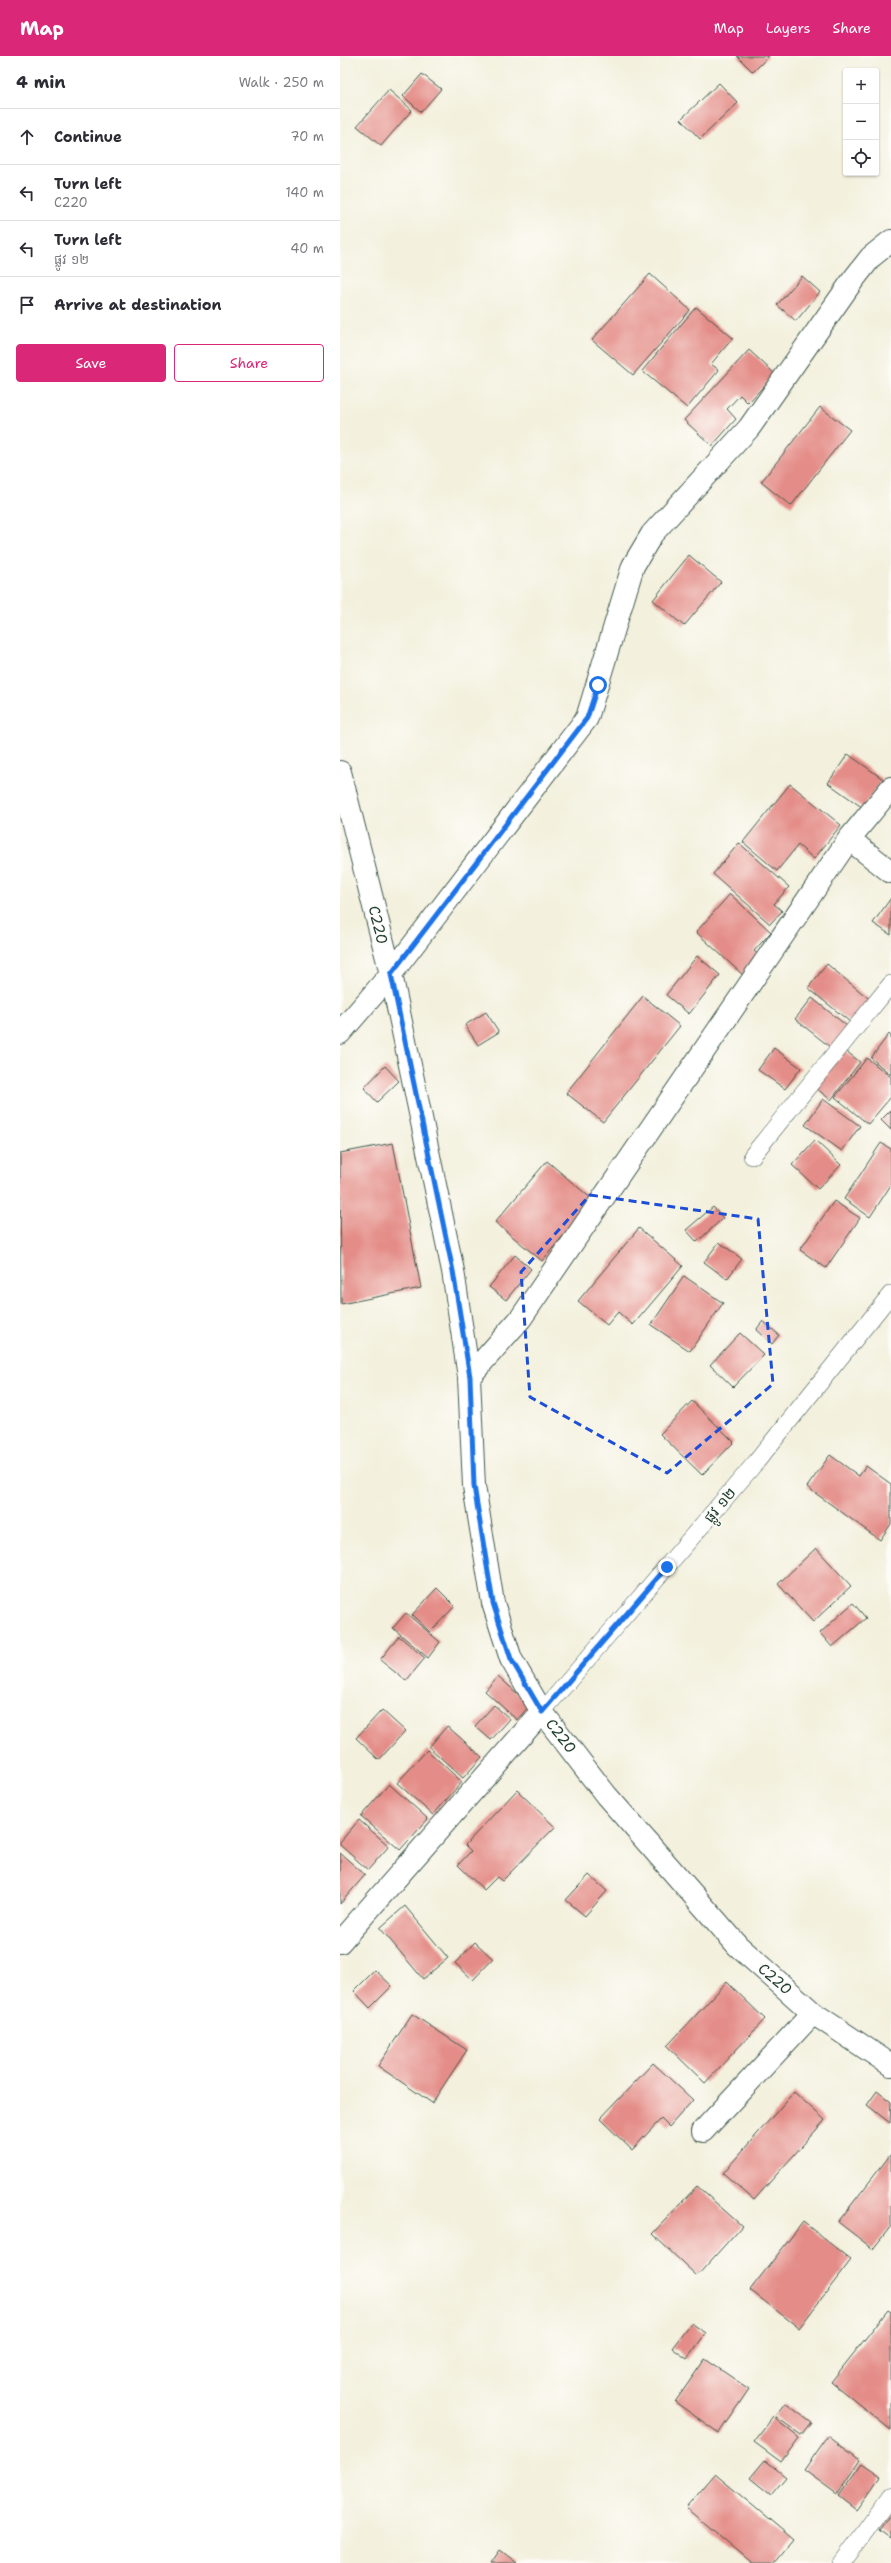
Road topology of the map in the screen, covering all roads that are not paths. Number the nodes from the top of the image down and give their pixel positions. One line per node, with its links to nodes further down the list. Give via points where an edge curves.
1 (891, 240): 6 (street, via 870,257 749,428 652,534 633,566 587,718)
2 (340, 772): 6 (street, C220)
3 (891, 788): 4 (street)
4 (849, 839): 5 (street); 11 (street, via 521,1318)
5 (891, 872)
6 (391, 974): 8 (street); 11 (street, C220, via 453,1271)
7 (891, 984): 9 (lane)
8 (340, 1033)
9 (752, 1156)
10 (891, 1294): 12 (lane, ផ្លូវ ១២, via 752,1467)
11 (470, 1377): 12 (street, C220, via 474,1486 493,1603 511,1659)
12 (542, 1712): 13 (street); 14 (street, C220, via 606,1795 738,1946)
13 (340, 1942)
14 (813, 2013): 15 (street, C220); 16 (street)
15 (891, 2065)
16 (703, 2132)
17 (891, 2496): 18 (lane)
18 (842, 2563)

